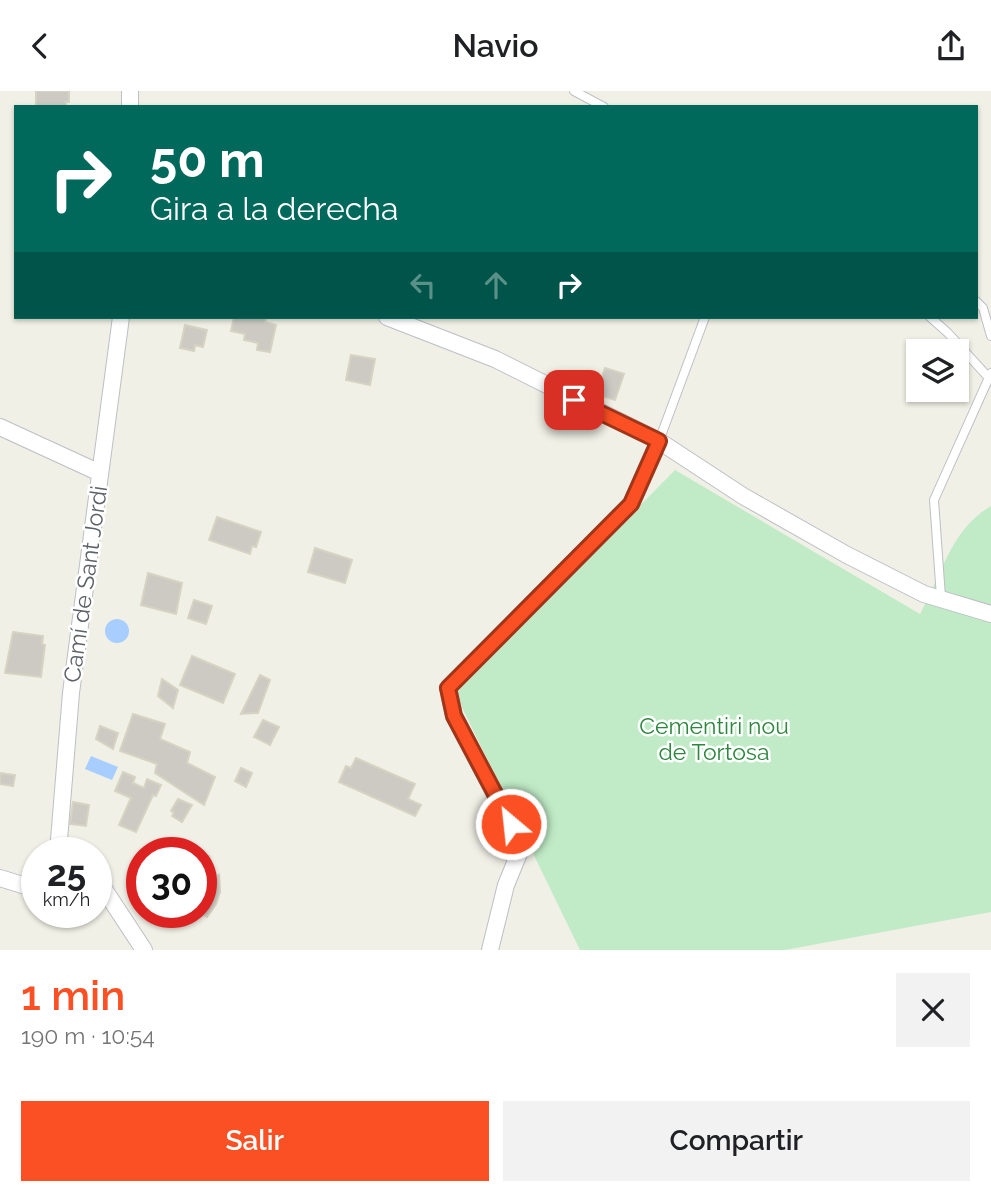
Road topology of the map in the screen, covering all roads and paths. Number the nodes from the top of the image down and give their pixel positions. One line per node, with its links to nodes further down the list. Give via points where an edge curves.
1 (574, 91): 2 (lane)
2 (600, 105)
3 (978, 303): 8 (lane, via 984,308)
4 (121, 319): 12 (street, Camí de Sant Jordi)
5 (392, 319): 11 (street, via 495,359)
6 (704, 319): 11 (lane)
7 (932, 319): 9 (lane)
8 (991, 336)
9 (990, 375): 13 (lane, via 934,500)
10 (0, 427): 12 (street)
11 (659, 441): 13 (street, via 847,555 924,594); 20 (street, via 631,504 448,688 454,716 522,846 506,885)
12 (100, 473): 15 (street, Camí de Sant Jordi, via 71,693)
13 (941, 597): 14 (street)
14 (991, 614)
15 (59, 837)
16 (0, 878): 17 (street)
17 (21, 885)
18 (112, 901): 19 (street)
19 (144, 950)
20 (490, 950)

